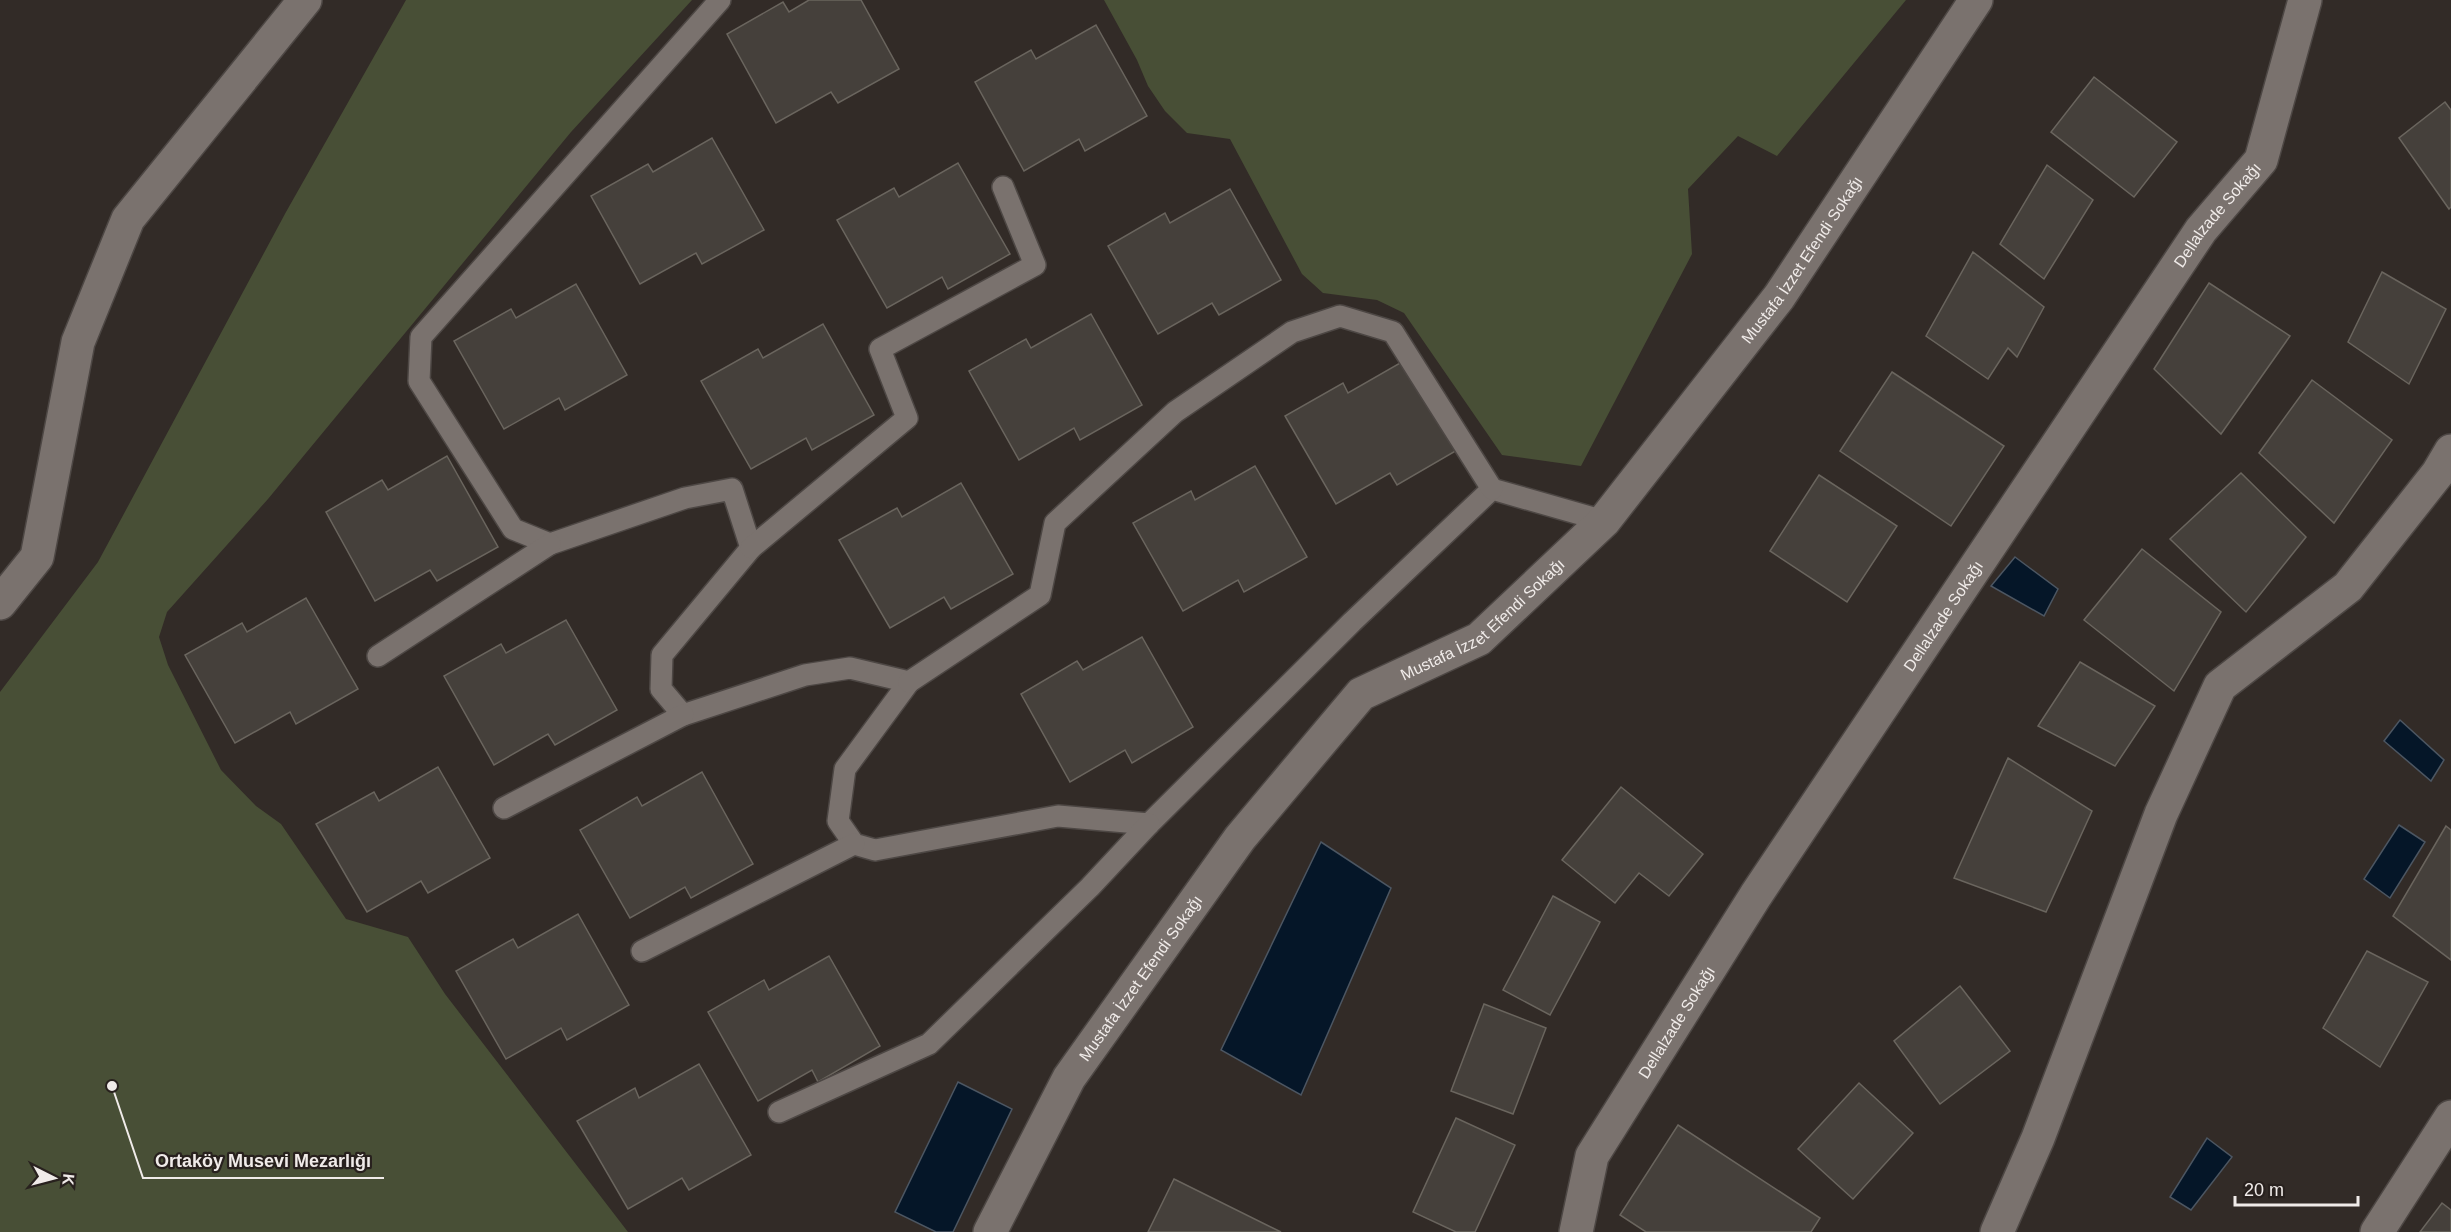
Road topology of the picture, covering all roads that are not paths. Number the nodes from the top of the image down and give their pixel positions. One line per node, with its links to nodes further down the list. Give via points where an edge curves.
1 (305, 0): 11 (street, via 128,219 78,342 37,557)
2 (720, 0): 9 (lane, via 421,337 419,381 425,391 513,529)
3 (1976, 0): 8 (street, Mustafa İzzet Efendi Sokağı, via 1779,297)
4 (2305, 0): 22 (street, Dellalzade Sokağı, via 2261,160 2201,230 1756,895 1592,1156)
5 (1003, 187): 10 (lane, via 1035,265 880,350 908,418)
6 (2451, 451): 23 (street, via 2348,587 2220,686 2161,814 2038,1138)
7 (1492, 489): 8 (lane); 13 (lane, via 1393,332 1340,316 1292,332 1175,412 1054,523 1040,595); 16 (lane)
8 (1604, 521): 21 (street, Mustafa İzzet Efendi Sokağı, via 1479,639 1361,694 1240,838 1070,1078)
9 (550, 544): 10 (lane, via 685,498 732,489); 12 (lane)
10 (751, 548): 14 (lane, via 662,655 661,689)
11 (0, 603)
12 (378, 656)
13 (909, 682): 14 (lane, via 850,668 827,671); 17 (lane, via 845,769 838,821)
14 (683, 715): 15 (lane)
15 (504, 808)
16 (1149, 824): 17 (lane, via 1058,816 875,850); 19 (lane, via 1090,888 929,1044)
17 (854, 844): 18 (lane)
18 (642, 951)
19 (778, 1112)
20 (2451, 1117): 24 (street)
21 (990, 1232)
22 (1576, 1232)
23 (1997, 1232)
24 (2377, 1232)

